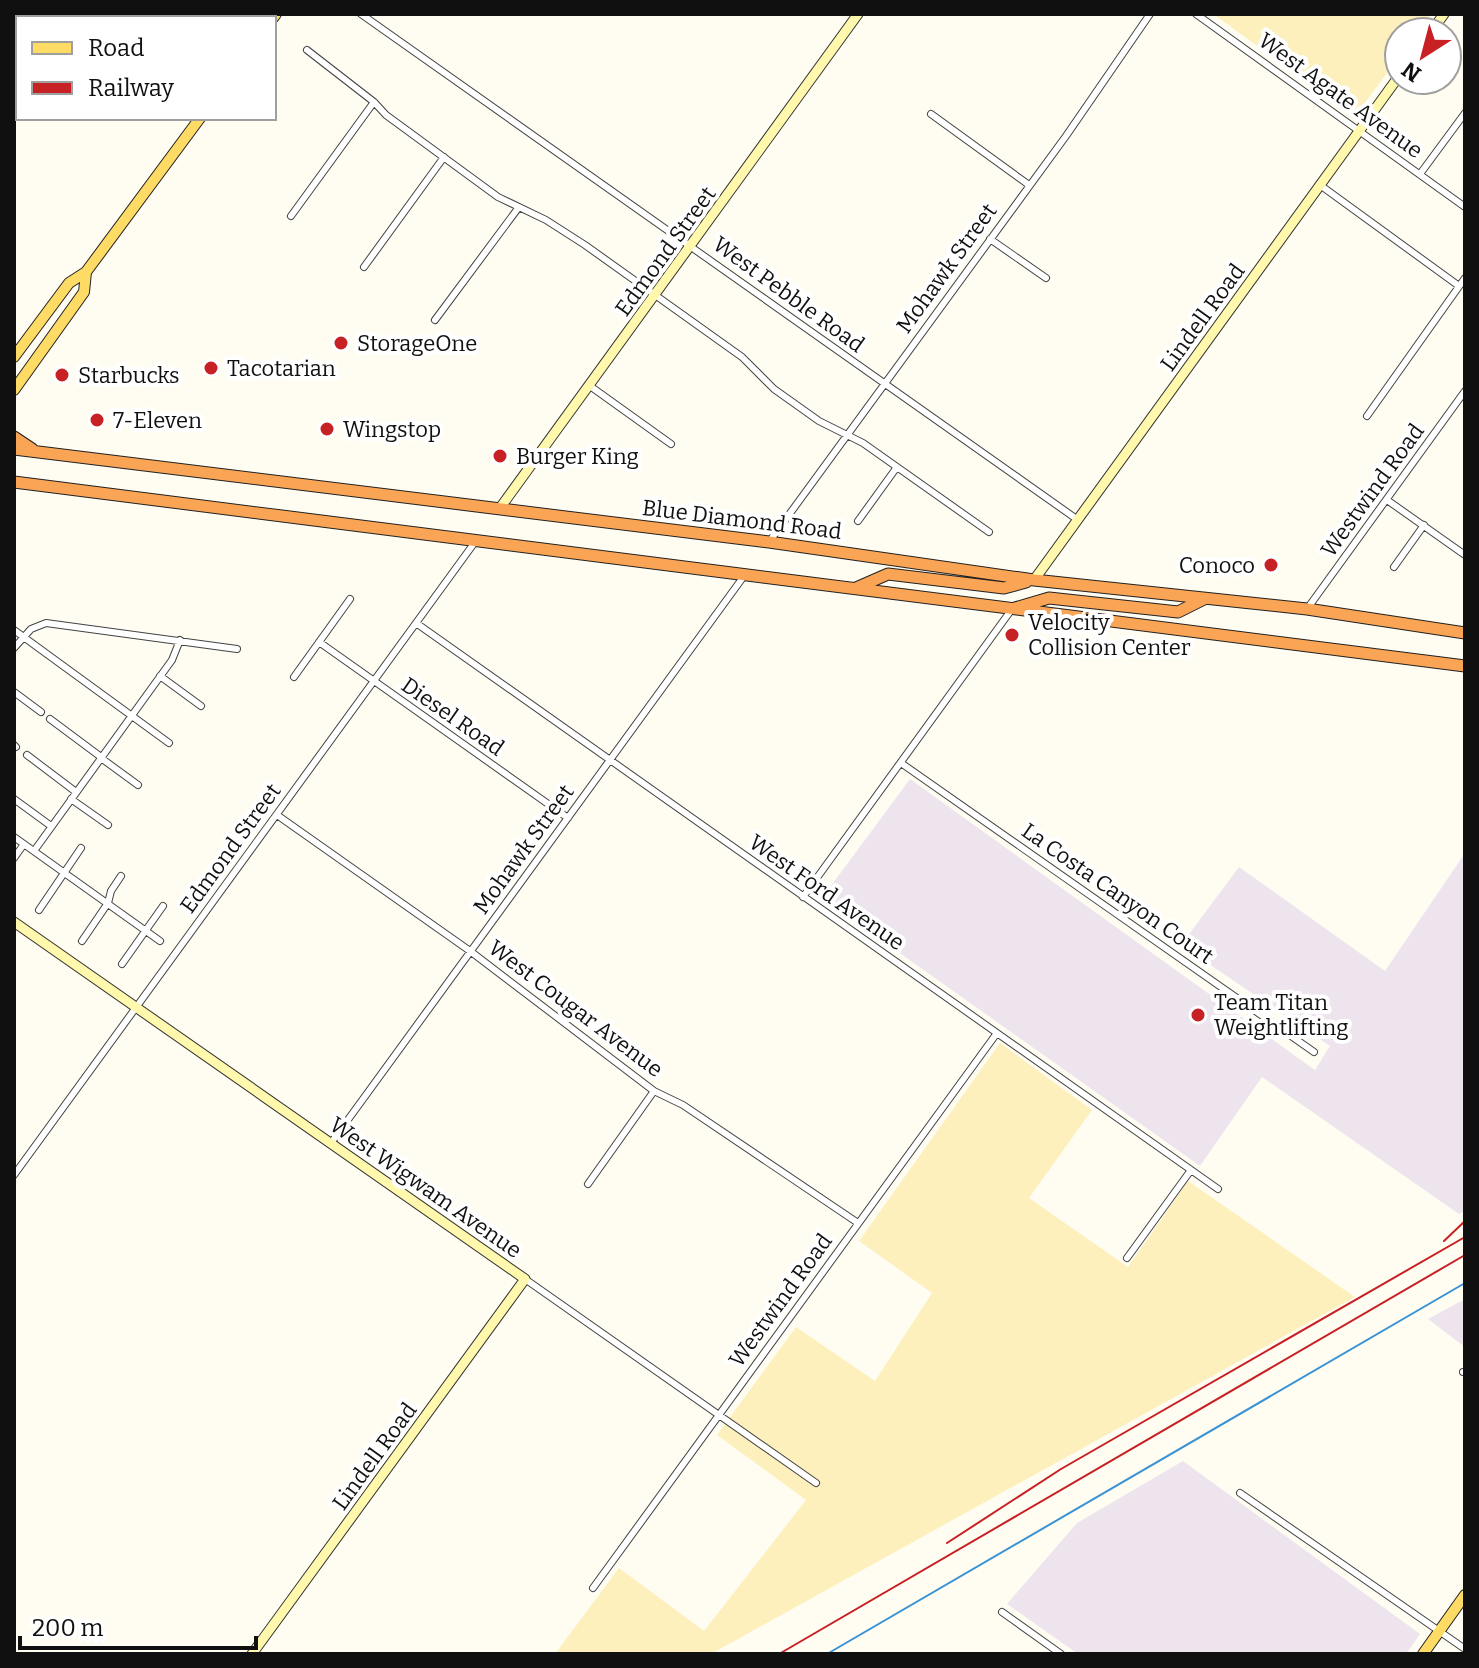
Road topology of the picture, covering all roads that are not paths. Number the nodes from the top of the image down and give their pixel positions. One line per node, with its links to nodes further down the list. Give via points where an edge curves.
1 (361, 14): 20 (street, West Pebble Road)
2 (858, 14): 20 (street, Edmond Street)
3 (1150, 14): 14 (street, Mohawk Street)
4 (1196, 14): 11 (street, West Agate Avenue)
5 (307, 50): 7 (street)
6 (1384, 96): 11 (street, Lindell Road)
7 (374, 102): 12 (street); 18 (street)
8 (1465, 113): 13 (street)
9 (931, 114): 14 (street)
10 (199, 120): 22 (main road)
11 (1359, 130): 13 (street, West Agate Avenue); 15 (street, Lindell Road)
12 (444, 157): 16 (street); 21 (street)
13 (1420, 174): 17 (street, West Agate Avenue)
14 (1029, 185): 19 (street, Mohawk Street)
15 (1320, 185): 25 (street); 43 (street, Lindell Road)
16 (519, 207): 26 (street); 27 (street)
17 (1465, 207)
18 (291, 216)
19 (990, 239): 23 (street); 29 (street, Mohawk Street)
20 (691, 246): 26 (street, Edmond Street); 29 (street, West Pebble Road)
21 (364, 267)
22 (86, 272): 28 (main road, via 69,283); 31 (main road, via 84,292)
23 (1046, 278)
24 (1465, 278): 25 (street)
25 (1459, 286): 33 (street)
26 (655, 296): 30 (street, Edmond Street); 34 (street, via 742,357 774,389)
27 (435, 320)
28 (16, 350)
29 (884, 384): 34 (street, Mohawk Street); 43 (street, West Pebble Road)
30 (590, 386): 36 (street); 42 (street, Edmond Street)
31 (14, 390)
32 (1465, 391): 41 (street, Westwind Road)
33 (1367, 416)
34 (848, 435): 39 (street); 48 (street, Mohawk Street)
35 (14, 437): 38 (highway)
36 (671, 444)
37 (14, 449): 38 (highway, Blue Diamond Road)
38 (36, 451): 42 (highway, Blue Diamond Road)
39 (897, 467): 44 (street); 46 (street)
40 (14, 482): 47 (highway)
41 (1387, 500): 45 (street); 57 (street, Westwind Road)
42 (500, 508): 48 (highway, Blue Diamond Road)
43 (1078, 520): 52 (street, Lindell Road)
44 (858, 521)
45 (1424, 525): 49 (street); 50 (street)
46 (989, 532)
47 (475, 542): 51 (highway); 58 (street, Edmond Street)
48 (769, 542): 52 (highway, Blue Diamond Road)
49 (1465, 555)
50 (1394, 567)
51 (744, 576): 53 (highway); 78 (street, Mohawk Street)
52 (1034, 580): 53 (highway, via 1004,588 888,574); 54 (highway, Blue Diamond Road)
53 (854, 589): 56 (highway)
54 (1205, 598): 56 (highway, via 1178,612 1049,598); 57 (highway, Blue Diamond Road)
55 (350, 599): 63 (street)
56 (1012, 609): 66 (highway); 79 (street)
57 (1307, 609): 60 (highway, Blue Diamond Road)
58 (416, 623): 69 (street, Edmond Street); 78 (street, West Ford Avenue)
59 (14, 630): 61 (street)
60 (1465, 633)
61 (23, 636): 62 (street, via 46,623); 64 (street); 73 (street)
62 (180, 640): 65 (street); 67 (street)
63 (319, 642): 68 (street); 69 (street, Diesel Road)
64 (14, 648)
65 (237, 649)
66 (1465, 666)
67 (160, 676): 71 (street); 73 (street)
68 (294, 677)
69 (374, 682): 84 (street, Edmond Street); 85 (street, Diesel Road)
70 (14, 692): 72 (street)
71 (201, 706)
72 (41, 712)
73 (131, 715): 75 (street); 77 (street)
74 (50, 719): 77 (street)
75 (169, 743)
76 (27, 755): 81 (street)
77 (101, 758): 80 (street); 81 (street)
78 (609, 760): 85 (street, Mohawk Street); 95 (street, West Ford Avenue)
79 (901, 763): 95 (street); 107 (street, La Costa Canyon Court)
80 (138, 785)
81 (76, 792): 83 (street)
82 (14, 799): 87 (street)
83 (71, 799): 86 (street); 87 (street)
84 (277, 815): 103 (street, West Cougar Avenue); 105 (street, Edmond Street)
85 (568, 818): 103 (street, Mohawk Street)
86 (108, 825)
87 (51, 826): 91 (street)
88 (14, 837): 89 (street)
89 (24, 844): 91 (street); 92 (street)
90 (81, 848): 93 (street)
91 (34, 851): 93 (street)
92 (14, 858)
93 (65, 873): 96 (street); 98 (street)
94 (121, 876): 96 (street)
95 (803, 897): 106 (street, West Ford Avenue)
96 (108, 903): 100 (street); 101 (street)
97 (163, 906): 100 (street)
98 (39, 910)
99 (14, 922): 105 (street, West Wigwam Avenue)
100 (145, 930): 102 (street); 104 (street)
101 (82, 941)
102 (160, 941)
103 (470, 951): 108 (street, West Cougar Avenue); 109 (street, Mohawk Street)
104 (122, 964)
105 (137, 1007): 109 (street, West Wigwam Avenue); 111 (street, Edmond Street)
106 (997, 1033): 110 (street, West Ford Avenue); 114 (street, Westwind Road)
107 (1314, 1052)
108 (654, 1091): 112 (street); 114 (street, West Cougar Avenue)
109 (331, 1143): 116 (street, West Wigwam Avenue)
110 (1191, 1170): 113 (street, West Ford Avenue); 115 (street)
111 (14, 1175)
112 (588, 1184)
113 (1218, 1189)
114 (858, 1223): 117 (street, Westwind Road)
115 (1127, 1258)
116 (525, 1279): 117 (street, West Wigwam Avenue); 125 (street, Lindell Road)
117 (719, 1414): 118 (street, West Wigwam Avenue); 120 (street, Westwind Road)
118 (816, 1483)
119 (1240, 1493): 123 (street)
120 (593, 1588)
121 (1465, 1595): 123 (main road)
122 (1002, 1612): 126 (street)
123 (1439, 1632): 124 (street); 127 (main road)
124 (1465, 1649)
125 (252, 1654)
126 (1061, 1654)
127 (1423, 1654)

